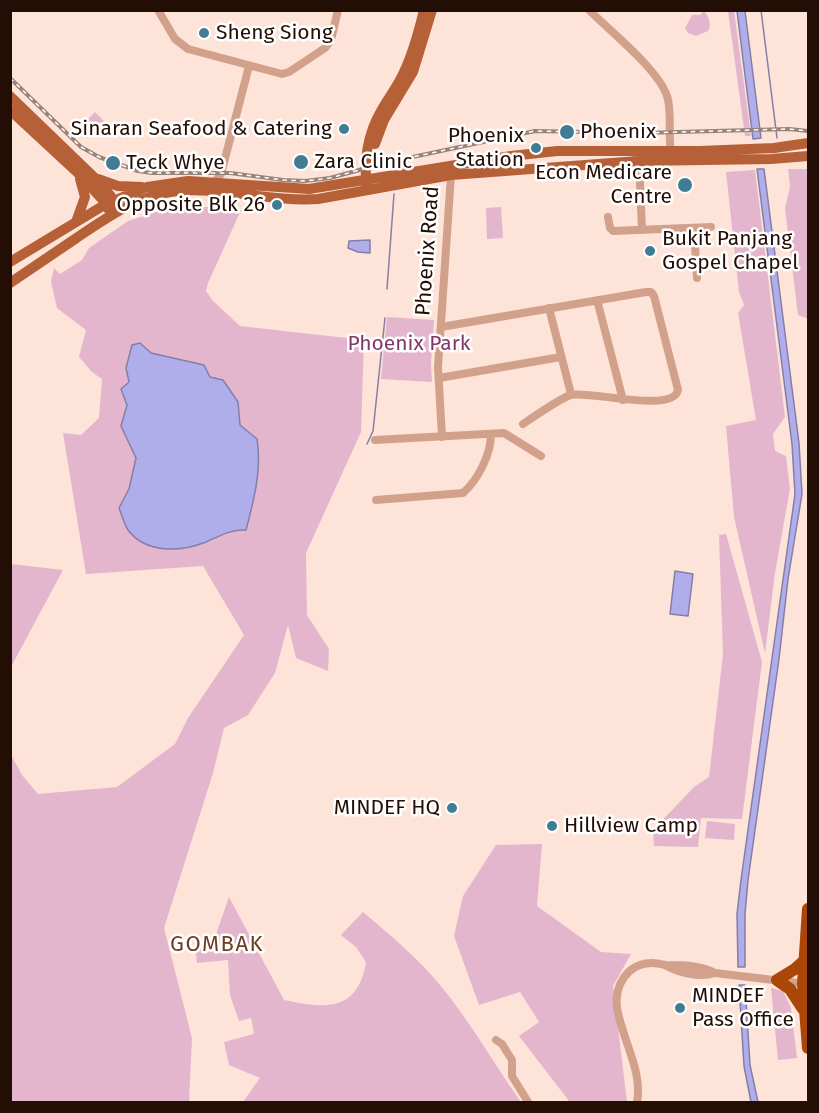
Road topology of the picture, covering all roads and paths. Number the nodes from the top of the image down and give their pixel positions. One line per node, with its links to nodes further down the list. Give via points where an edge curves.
1 (158, 10): 6 (street, via 179,44)
2 (338, 10): 6 (street, via 331,40 325,48 293,69 278,73)
3 (424, 10): 24 (main road, via 404,74 373,126 368,145)
4 (432, 10): 16 (main road, via 412,72 380,129)
5 (589, 10): 12 (street, via 645,64 663,88 668,97)
6 (249, 66): 23 (street)
7 (10, 96): 22 (main road)
8 (10, 110): 19 (main road)
9 (808, 143): 12 (main road)
10 (557, 151): 11 (main road); 13 (main road); 17 (main road, via 546,158)
11 (618, 152): 12 (main road); 15 (street, via 636,156)
12 (670, 152)
13 (525, 155): 18 (main road, via 538,158 539,164); 21 (main road)
14 (808, 156): 15 (main road)
15 (639, 161): 17 (main road); 31 (street)
16 (372, 166): 21 (main road); 24 (main road)
17 (558, 166): 18 (main road)
18 (533, 168): 20 (main road)
19 (78, 173): 26 (main road); 28 (main road, via 85,197)
20 (451, 175): 24 (main road); 37 (street, Phoenix Road)
21 (392, 177): 24 (main road)
22 (95, 178): 25 (main road, via 118,186); 26 (main road, via 110,195)
23 (221, 180): 24 (main road, via 309,189); 25 (main road)
24 (371, 184): 26 (main road, via 303,200 178,191)
25 (147, 187): 26 (main road)
26 (112, 207): 28 (main road); 34 (main road)
27 (608, 217): 31 (street, via 613,231)
28 (76, 222): 32 (main road)
29 (711, 227): 30 (street)
30 (694, 228): 31 (street); 33 (street)
31 (642, 230)
32 (10, 262)
33 (697, 278)
34 (10, 283)
35 (597, 300): 36 (street); 41 (street); 41 (street, via 651,292 678,390 674,397)
36 (549, 309): 37 (street); 38 (street)
37 (441, 327): 39 (street, Phoenix Road)
38 (561, 357): 39 (street); 40 (street)
39 (439, 378): 44 (street, Phoenix Road)
40 (571, 394): 41 (street); 42 (street)
41 (623, 400)
42 (523, 424)
43 (491, 434): 44 (street); 46 (street, via 504,433); 47 (street, via 488,456 463,494 379,500)
44 (442, 437): 45 (street)
45 (375, 440)
46 (541, 456)
47 (381, 490)
48 (808, 909): 49 (highway)
49 (804, 961): 50 (highway); 51 (highway)
50 (777, 980): 51 (street); 52 (highway, via 790,989); 56 (street, via 715,973 706,976 644,963 630,969 622,979 617,1008 638,1083)
51 (806, 984): 52 (highway)
52 (804, 1010): 54 (highway)
53 (496, 1040): 55 (street, via 512,1060 512,1076)
54 (808, 1048)
55 (528, 1102)
56 (637, 1102)

